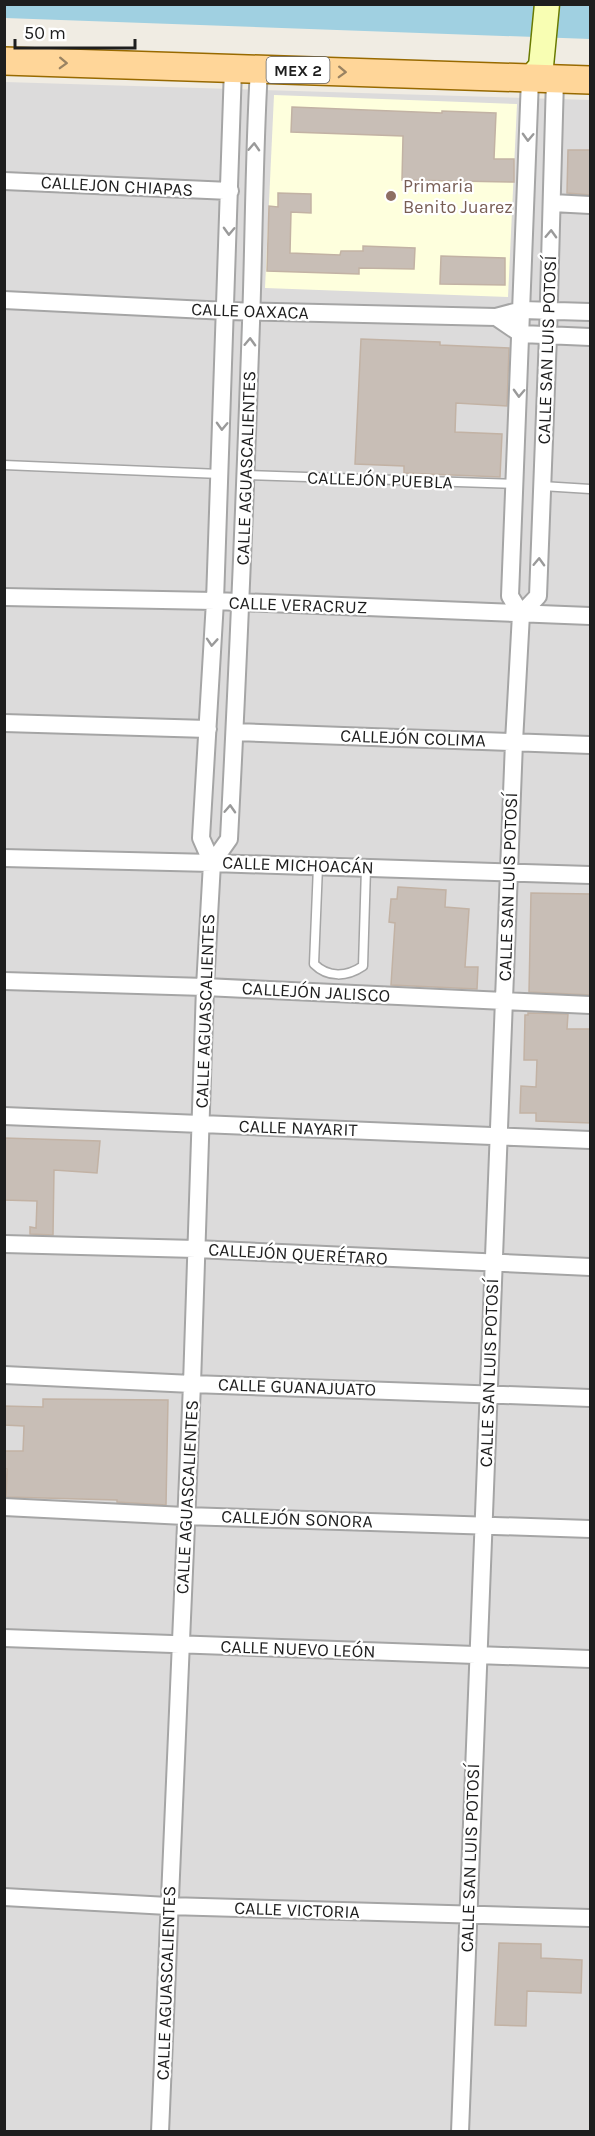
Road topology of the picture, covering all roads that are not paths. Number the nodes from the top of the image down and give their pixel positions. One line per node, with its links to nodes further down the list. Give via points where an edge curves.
1 (547, 4): 4 (street, CALLE SAN LUIS POTOSÍ)
2 (4, 62): 3 (main road, MEX 2, one-way to 3)
3 (246, 68): 4 (main road, MEX 2, one-way to 4); 7 (street, CALLE AGUASCALIENTES); 14 (street, CALLE AGUASCALIENTES, one-way to 3, via 254,157)
4 (542, 69): 5 (main road, MEX 2); 8 (street, CALLE SAN LUIS POTOSÍ); 11 (street, CALLE SAN LUIS POTOSÍ, one-way to 11)
5 (591, 80)
6 (4, 181): 7 (street, CALLEJON CHIAPAS)
7 (230, 191): 12 (street, CALLE AGUASCALIENTES, one-way to 12)
8 (552, 203): 9 (street); 13 (street, CALLE SAN LUIS POTOSÍ, one-way to 8)
9 (591, 205)
10 (4, 300): 12 (street, CALLE OAXACA)
11 (522, 310): 13 (street, CALLE OAXACA); 16 (street, CALLE OAXACA); 17 (street, CALLE SAN LUIS POTOSÍ)
12 (226, 311): 14 (street, CALLE OAXACA); 21 (street, CALLE AGUASCALIENTES, one-way to 21)
13 (549, 311): 15 (street, CALLE OAXACA); 18 (street, CALLE SAN LUIS POTOSÍ)
14 (251, 312): 16 (street, CALLE OAXACA); 22 (street, CALLE AGUASCALIENTES, one-way to 14)
15 (591, 312)
16 (496, 317): 17 (street)
17 (521, 334): 18 (street); 23 (street, CALLE SAN LUIS POTOSÍ, one-way to 23)
18 (548, 335): 19 (street); 24 (street, CALLE SAN LUIS POTOSÍ)
19 (591, 337)
20 (4, 465): 21 (lane)
21 (220, 474): 27 (street, CALLE AGUASCALIENTES)
22 (246, 475): 23 (lane, CALLEJÓN PUEBLA); 28 (street, CALLE AGUASCALIENTES)
23 (515, 484): 29 (street, CALLE SAN LUIS POTOSÍ, via 510,596)
24 (542, 486): 25 (lane); 29 (street, CALLE SAN LUIS POTOSÍ, one-way to 24, via 538,596)
25 (591, 489)
26 (4, 597): 27 (street, CALLE VERACRUZ)
27 (215, 601): 28 (street, CALLE VERACRUZ); 32 (street, CALLE AGUASCALIENTES, one-way to 32)
28 (242, 602): 29 (street, CALLE VERACRUZ); 33 (street, CALLE AGUASCALIENTES)
29 (521, 614): 30 (street, CALLE VERACRUZ); 34 (street, CALLE SAN LUIS POTOSÍ)
30 (591, 616)
31 (4, 723): 32 (street)
32 (208, 729): 37 (street, CALLE AGUASCALIENTES, via 201,838)
33 (235, 732): 34 (street, CALLEJÓN COLIMA); 37 (street, CALLE AGUASCALIENTES, one-way to 33, via 229,839)
34 (513, 742): 35 (street, CALLEJÓN COLIMA); 40 (street, CALLE SAN LUIS POTOSÍ)
35 (591, 745)
36 (4, 858): 37 (street, CALLE MICHOACÁN)
37 (212, 863): 38 (street, CALLE MICHOACÁN); 43 (street, CALLE AGUASCALIENTES)
38 (318, 866): 39 (street, CALLE MICHOACÁN); 39 (lane, via 314,964 321,971 338,975 353,973 363,966)
39 (366, 868): 40 (street, CALLE MICHOACÁN)
40 (508, 872): 41 (street, CALLE MICHOACÁN); 44 (street, CALLE SAN LUIS POTOSÍ)
41 (591, 875)
42 (4, 981): 43 (street, CALLEJÓN JALISCO)
43 (204, 987): 44 (street, CALLEJÓN JALISCO); 47 (street, CALLE AGUASCALIENTES)
44 (503, 1001): 45 (street, CALLEJÓN JALISCO); 48 (street, CALLE SAN LUIS POTOSÍ)
45 (591, 1005)
46 (4, 1116): 47 (street, CALLE NAYARIT)
47 (200, 1124): 48 (street, CALLE NAYARIT); 51 (street, CALLE AGUASCALIENTES)
48 (498, 1136): 49 (street, CALLE NAYARIT); 52 (street, CALLE SAN LUIS POTOSÍ)
49 (591, 1140)
50 (4, 1244): 51 (street, CALLEJÓN QUERÉTARO)
51 (196, 1249): 52 (street, CALLEJÓN QUERÉTARO); 55 (street, CALLE AGUASCALIENTES)
52 (493, 1263): 53 (street, CALLEJÓN QUERÉTARO); 56 (street, CALLE SAN LUIS POTOSÍ)
53 (591, 1267)
54 (4, 1375): 55 (street, CALLE GUANAJUATO)
55 (192, 1384): 56 (street, CALLE GUANAJUATO); 59 (street, CALLE AGUASCALIENTES)
56 (488, 1394): 57 (street, CALLE GUANAJUATO); 60 (street, CALLE SAN LUIS POTOSÍ)
57 (591, 1398)
58 (4, 1507): 59 (street, CALLEJÓN SONORA)
59 (185, 1516): 60 (street, CALLEJÓN SONORA); 63 (street, CALLE AGUASCALIENTES)
60 (483, 1524): 61 (street, CALLEJÓN SONORA); 64 (street, CALLE SAN LUIS POTOSÍ)
61 (591, 1529)
62 (4, 1638): 63 (street, CALLE NUEVO LEÓN)
63 (181, 1644): 64 (street, CALLE NUEVO LEÓN); 67 (street, CALLE AGUASCALIENTES)
64 (478, 1656): 65 (street, CALLE NUEVO LEÓN); 68 (street, CALLE SAN LUIS POTOSÍ)
65 (591, 1659)
66 (4, 1897): 67 (street, CALLE VICTORIA)
67 (168, 1906): 68 (street, CALLE VICTORIA); 70 (street, CALLE AGUASCALIENTES)
68 (468, 1914): 69 (street, CALLE VICTORIA); 71 (street, CALLE SAN LUIS POTOSÍ)
69 (591, 1918)
70 (160, 2132)
71 (460, 2132)

